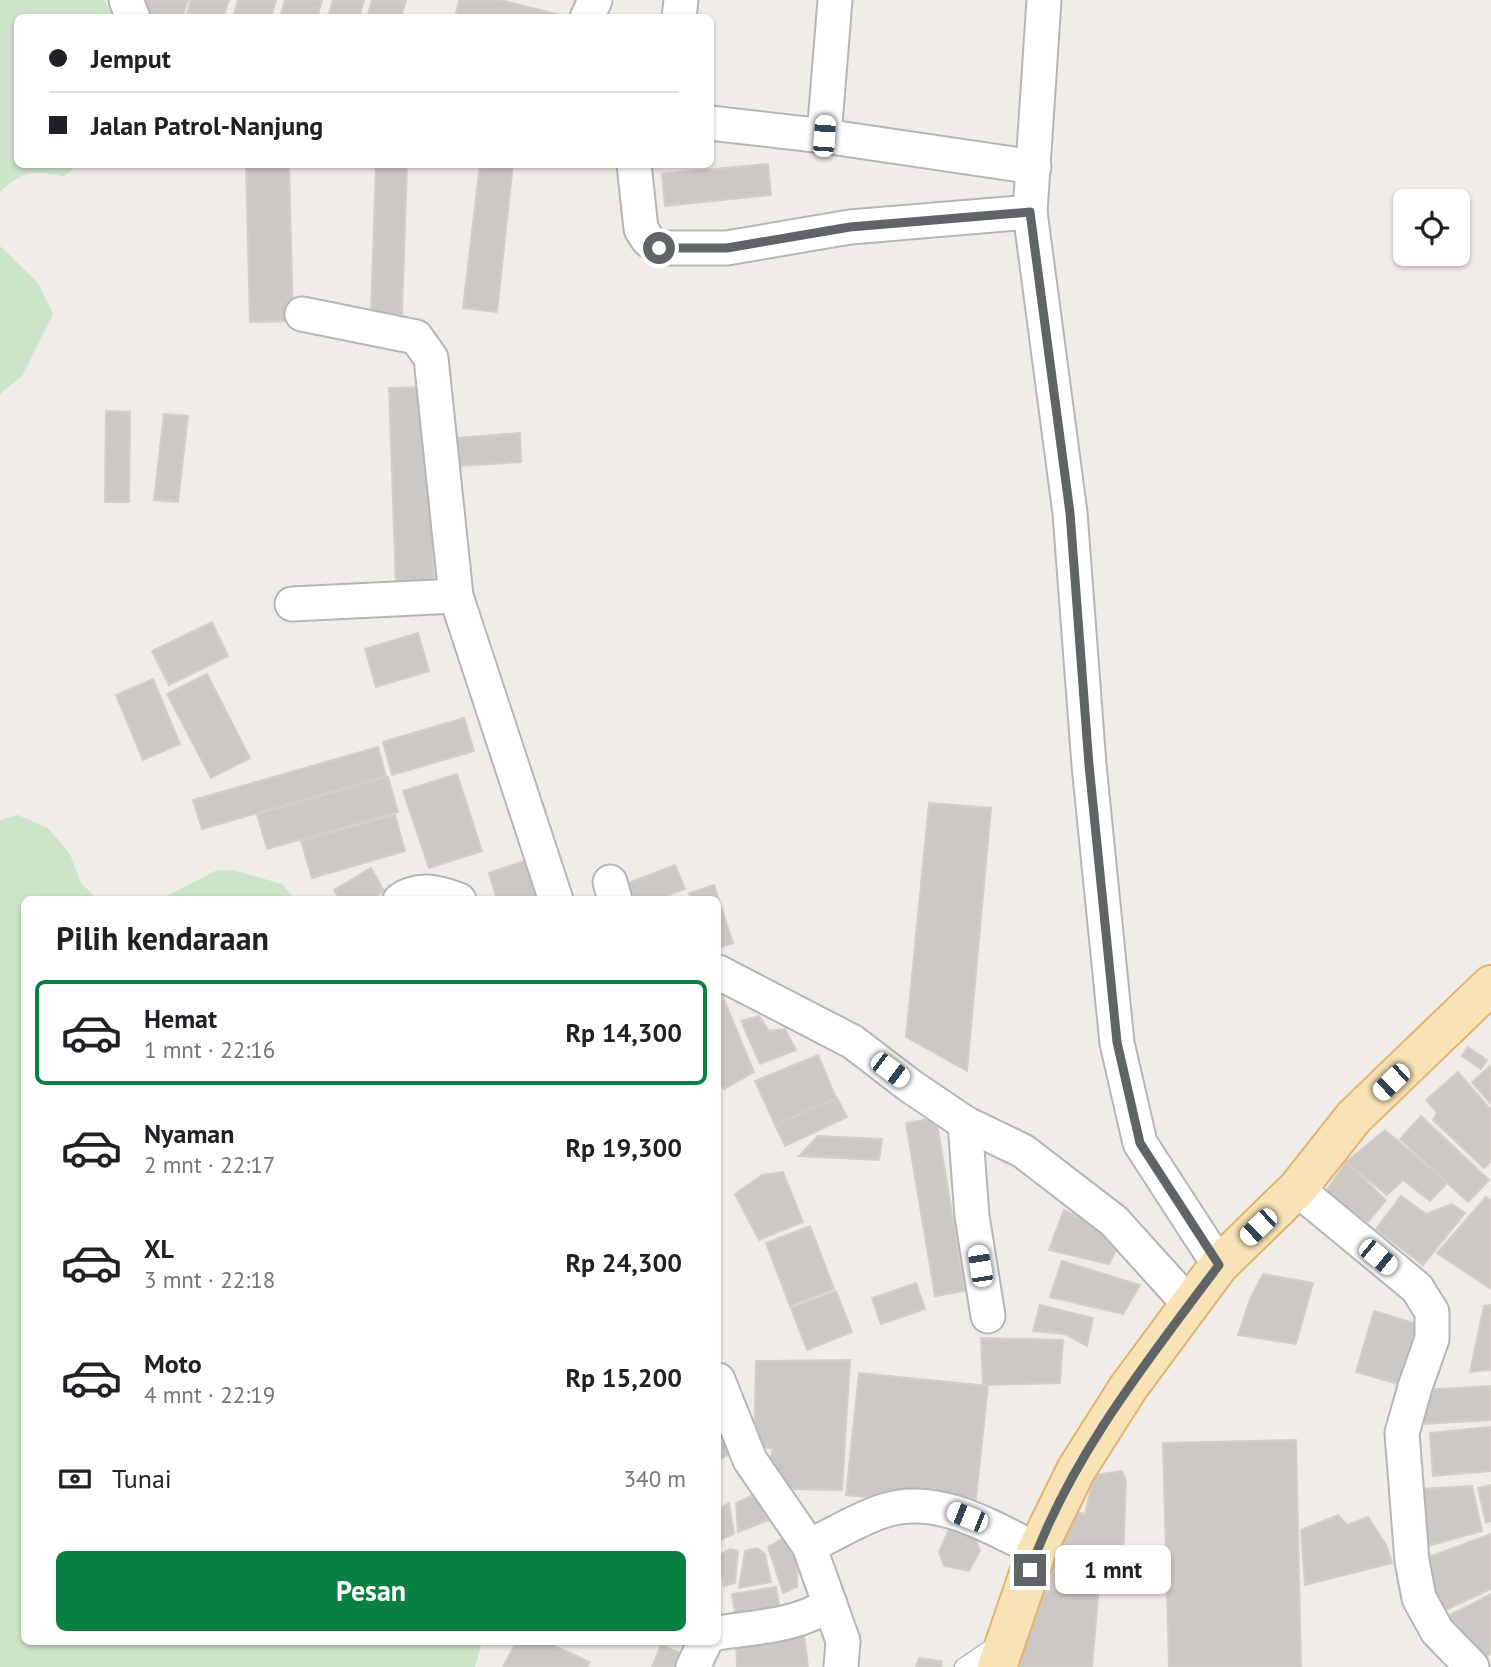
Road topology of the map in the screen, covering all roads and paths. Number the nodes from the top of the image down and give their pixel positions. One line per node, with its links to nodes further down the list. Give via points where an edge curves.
1 (835, 0): 4 (street)
2 (1044, 0): 5 (street)
3 (714, 123): 4 (street)
4 (824, 136): 5 (street)
5 (1034, 167): 7 (street)
6 (634, 168): 7 (street, via 641,229 659,248 727,248 850,227)
7 (1030, 212): 18 (street, via 1070,513 1117,1042 1140,1143)
8 (302, 314): 9 (street, via 416,337 431,358)
9 (456, 596): 10 (street); 13 (street)
10 (292, 604)
11 (405, 896): 12 (street, via 429,891)
12 (446, 896)
13 (555, 896)
14 (721, 974): 16 (street, via 853,1042)
15 (1491, 985): 17 (main road, via 1354,1117)
16 (965, 1122): 19 (street, via 1023,1152 1114,1221); 20 (street, via 972,1216)
17 (1297, 1189): 18 (main road); 31 (street, via 1417,1288 1432,1312 1432,1339 1402,1433 1412,1561 1419,1598 1437,1631)
18 (1219, 1265): 19 (main road)
19 (1189, 1304): 23 (main road, via 1076,1470)
20 (988, 1315)
21 (721, 1388): 22 (street, via 750,1460)
22 (809, 1546): 23 (street, via 883,1511 930,1507 953,1511); 24 (street)
23 (1037, 1550): 27 (main road)
24 (830, 1604): 25 (street, via 813,1615); 29 (street, via 843,1641)
25 (721, 1633)
26 (704, 1645): 28 (street)
27 (1002, 1652): 30 (lane)
28 (693, 1667)
29 (841, 1667)
30 (963, 1667)
31 (1472, 1667)

